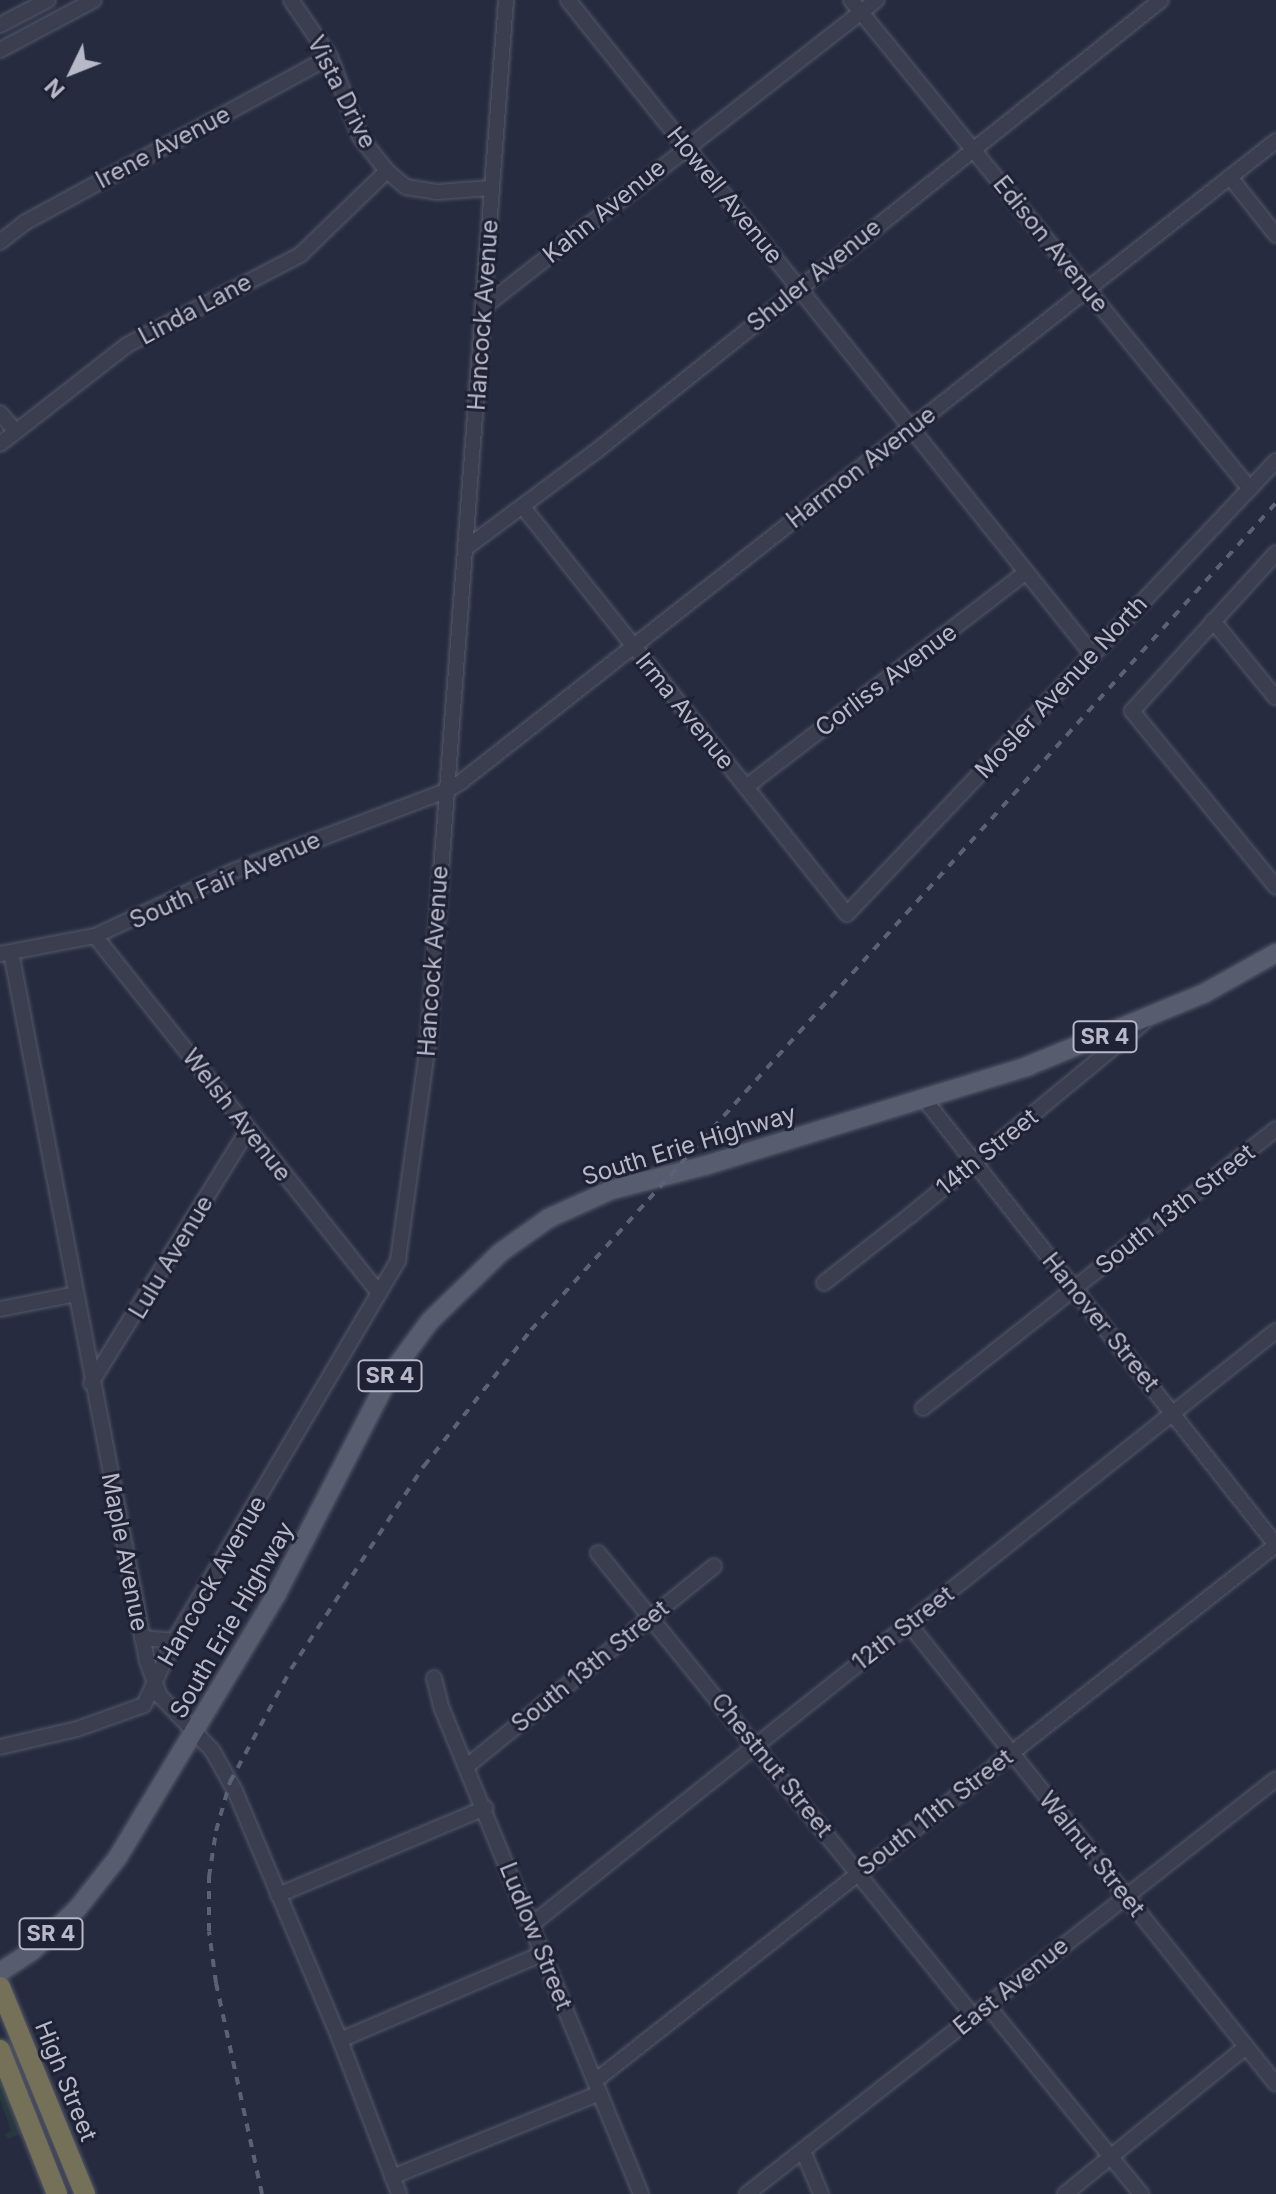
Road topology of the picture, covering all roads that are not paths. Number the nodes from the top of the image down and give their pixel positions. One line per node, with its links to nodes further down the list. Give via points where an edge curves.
1 (48, 0): 9 (street)
2 (94, 0): 10 (street)
3 (291, 0): 11 (street, Vista Drive)
4 (506, 0): 17 (street, Hancock Avenue)
5 (568, 0): 13 (street, Howell Avenue)
6 (876, 0): 8 (street, Kahn Avenue)
7 (1161, 0): 14 (street, Shuler Avenue)
8 (856, 6): 13 (street, Kahn Avenue); 14 (street, Edison Avenue)
9 (0, 25)
10 (0, 50)
11 (330, 57): 15 (street, Vista Drive, via 360,137); 19 (street, Irene Avenue, via 24,223)
12 (1276, 141): 16 (street, Harmon Avenue)
13 (685, 146): 20 (street, Howell Avenue); 22 (street, Kahn Avenue)
14 (973, 147): 20 (street, Shuler Avenue); 21 (street, Edison Avenue)
15 (387, 171): 17 (street, Vista Drive, via 406,187 437,192); 25 (street, Linda Lane, via 300,255 127,345)
16 (1230, 177): 18 (street); 21 (street, Harmon Avenue)
17 (491, 188): 22 (street, Hancock Avenue)
18 (1276, 235)
19 (0, 242)
20 (798, 286): 24 (street, Howell Avenue); 29 (street, Shuler Avenue)
21 (1086, 290): 24 (street, Harmon Avenue); 28 (street, Edison Avenue)
22 (485, 306): 30 (street, Hancock Avenue)
23 (0, 413): 25 (street)
24 (911, 428): 32 (street, Howell Avenue); 34 (street, Harmon Avenue)
25 (15, 431): 26 (street, Linda Lane)
26 (0, 444)
27 (1276, 461): 28 (street, Mosler Avenue North)
28 (1250, 489): 35 (street, Mosler Avenue North)
29 (523, 507): 30 (street, Shuler Avenue); 34 (street, Irma Avenue)
30 (466, 548): 38 (street, Hancock Avenue)
31 (1276, 553): 33 (street)
32 (1025, 573): 35 (street, Howell Avenue); 37 (street, Corliss Avenue)
33 (1213, 621): 36 (street); 39 (street, via 1132,711)
34 (633, 646): 37 (street, Irma Avenue); 38 (street, Harmon Avenue)
35 (1092, 654): 40 (street, Mosler Avenue North)
36 (1276, 698)
37 (746, 787): 40 (street, Irma Avenue)
38 (446, 791): 41 (street, South Fair Avenue, via 286,850); 51 (street, Hancock Avenue, via 428,1045 398,1260)
39 (1276, 887)
40 (847, 914)
41 (95, 936): 42 (street, South Fair Avenue); 47 (street, Welsh Avenue)
42 (5, 953): 52 (street, Maple Avenue)
43 (1274, 958): 44 (main road, South Erie Highway / SR 4)
44 (1148, 1018): 45 (main road, South Erie Highway / SR 4); 48 (street, 14th Street)
45 (925, 1100): 48 (street, Hanover Street); 67 (main road, South Erie Highway / SR 4, via 611,1190 549,1218 475,1274 430,1321 390,1375 305,1543)
46 (1276, 1129): 50 (street, South 13th Street)
47 (248, 1130): 51 (street, Welsh Avenue); 55 (street, Lulu Avenue)
48 (973, 1163): 49 (street, 14th Street); 50 (street, Hanover Street)
49 (824, 1283)
50 (1075, 1289): 56 (street, South 13th Street); 57 (street, Hanover Street)
51 (379, 1293): 64 (street, Hancock Avenue)
52 (76, 1294): 53 (street); 55 (street, Maple Avenue)
53 (0, 1309)
54 (1276, 1331): 57 (street, 12th Street)
55 (91, 1383): 63 (street, Maple Avenue)
56 (923, 1408)
57 (1174, 1412): 58 (street, Hanover Street); 62 (street, 12th Street)
58 (1276, 1545): 70 (street, South 11th Street)
59 (598, 1553): 61 (street, Chestnut Street)
60 (714, 1566): 61 (street, South 13th Street)
61 (652, 1616): 68 (street, Chestnut Street); 71 (street, South 13th Street)
62 (909, 1624): 68 (street, 12th Street); 70 (street, Walnut Street)
63 (142, 1638): 64 (street); 66 (street, Maple Avenue)
64 (174, 1641): 66 (street, Hancock Avenue)
65 (434, 1678): 71 (street, Ludlow Street)
66 (154, 1683): 67 (street, Maple Avenue, via 166,1705); 69 (street, Hancock Avenue, via 144,1705 134,1711)
67 (194, 1732): 75 (street, Maple Avenue, via 212,1750 230,1782); 79 (main road, South Erie Highway / SR 4, via 95,1889 47,1938)
68 (754, 1744): 74 (street, Chestnut Street); 77 (street, 12th Street)
69 (0, 1747)
70 (1010, 1753): 74 (street, South 11th Street); 76 (street, Walnut Street)
71 (466, 1767): 73 (street, Ludlow Street)
72 (1276, 1779): 76 (street, East Avenue)
73 (485, 1808): 75 (street); 77 (street, Ludlow Street)
74 (858, 1873): 82 (street, Chestnut Street); 87 (street, South 11th Street)
75 (278, 1895): 83 (street, Maple Avenue)
76 (1125, 1895): 81 (street, East Avenue); 84 (street, Walnut Street)
77 (531, 1925): 78 (street, Ludlow Street)
78 (542, 1954): 83 (street); 87 (street, Ludlow Street)
79 (0, 1972)
80 (0, 1987): 92 (highway, High Street)
81 (987, 2005): 82 (street, East Avenue); 89 (street)
82 (973, 2016): 88 (street, East Avenue)
83 (340, 2040): 90 (street, Maple Avenue)
84 (1246, 2047): 86 (street, Walnut Street); 89 (street)
85 (0, 2050): 91 (highway, High Street)
86 (1276, 2084)
87 (598, 2087): 90 (street, South 11th Street); 94 (street, Ludlow Street)
88 (803, 2151): 95 (street, East Avenue); 96 (street)
89 (1110, 2157): 97 (street); 98 (street)
90 (392, 2177): 93 (street, Maple Avenue)
91 (57, 2194)
92 (85, 2194)
93 (399, 2194)
94 (641, 2194)
95 (747, 2194)
96 (821, 2194)
97 (1065, 2194)
98 (1141, 2194)

